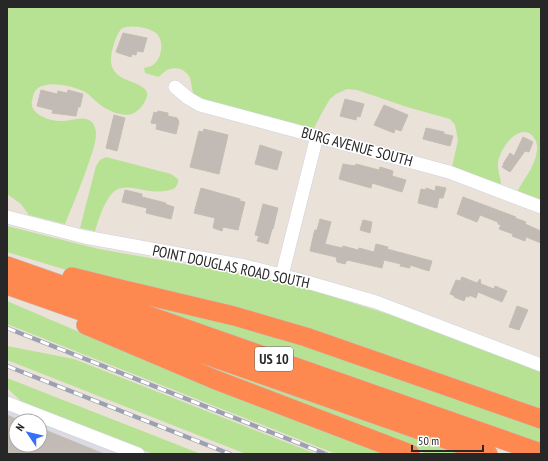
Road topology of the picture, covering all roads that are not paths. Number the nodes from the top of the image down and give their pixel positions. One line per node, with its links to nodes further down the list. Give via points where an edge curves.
1 (175, 87): 2 (street, BURG AVENUE SOUTH, via 200,105)
2 (317, 136): 3 (street, BURG AVENUE SOUTH, via 455,174); 7 (street)
3 (541, 207)
4 (7, 217): 7 (street, POINT DOUGLAS ROAD SOUTH, via 99,240)
5 (7, 259): 13 (highway, via 299,334)
6 (7, 266): 14 (highway, US 10)
7 (282, 275): 10 (street, POINT DOUGLAS ROAD SOUTH, via 376,302)
8 (7, 285): 17 (highway, US 10)
9 (7, 292): 16 (highway, via 195,371)
10 (541, 364)
11 (7, 395): 12 (street, via 14,401)
12 (12, 405): 15 (street)
13 (541, 419)
14 (541, 453)
15 (138, 454)
16 (410, 454)
17 (488, 454)

